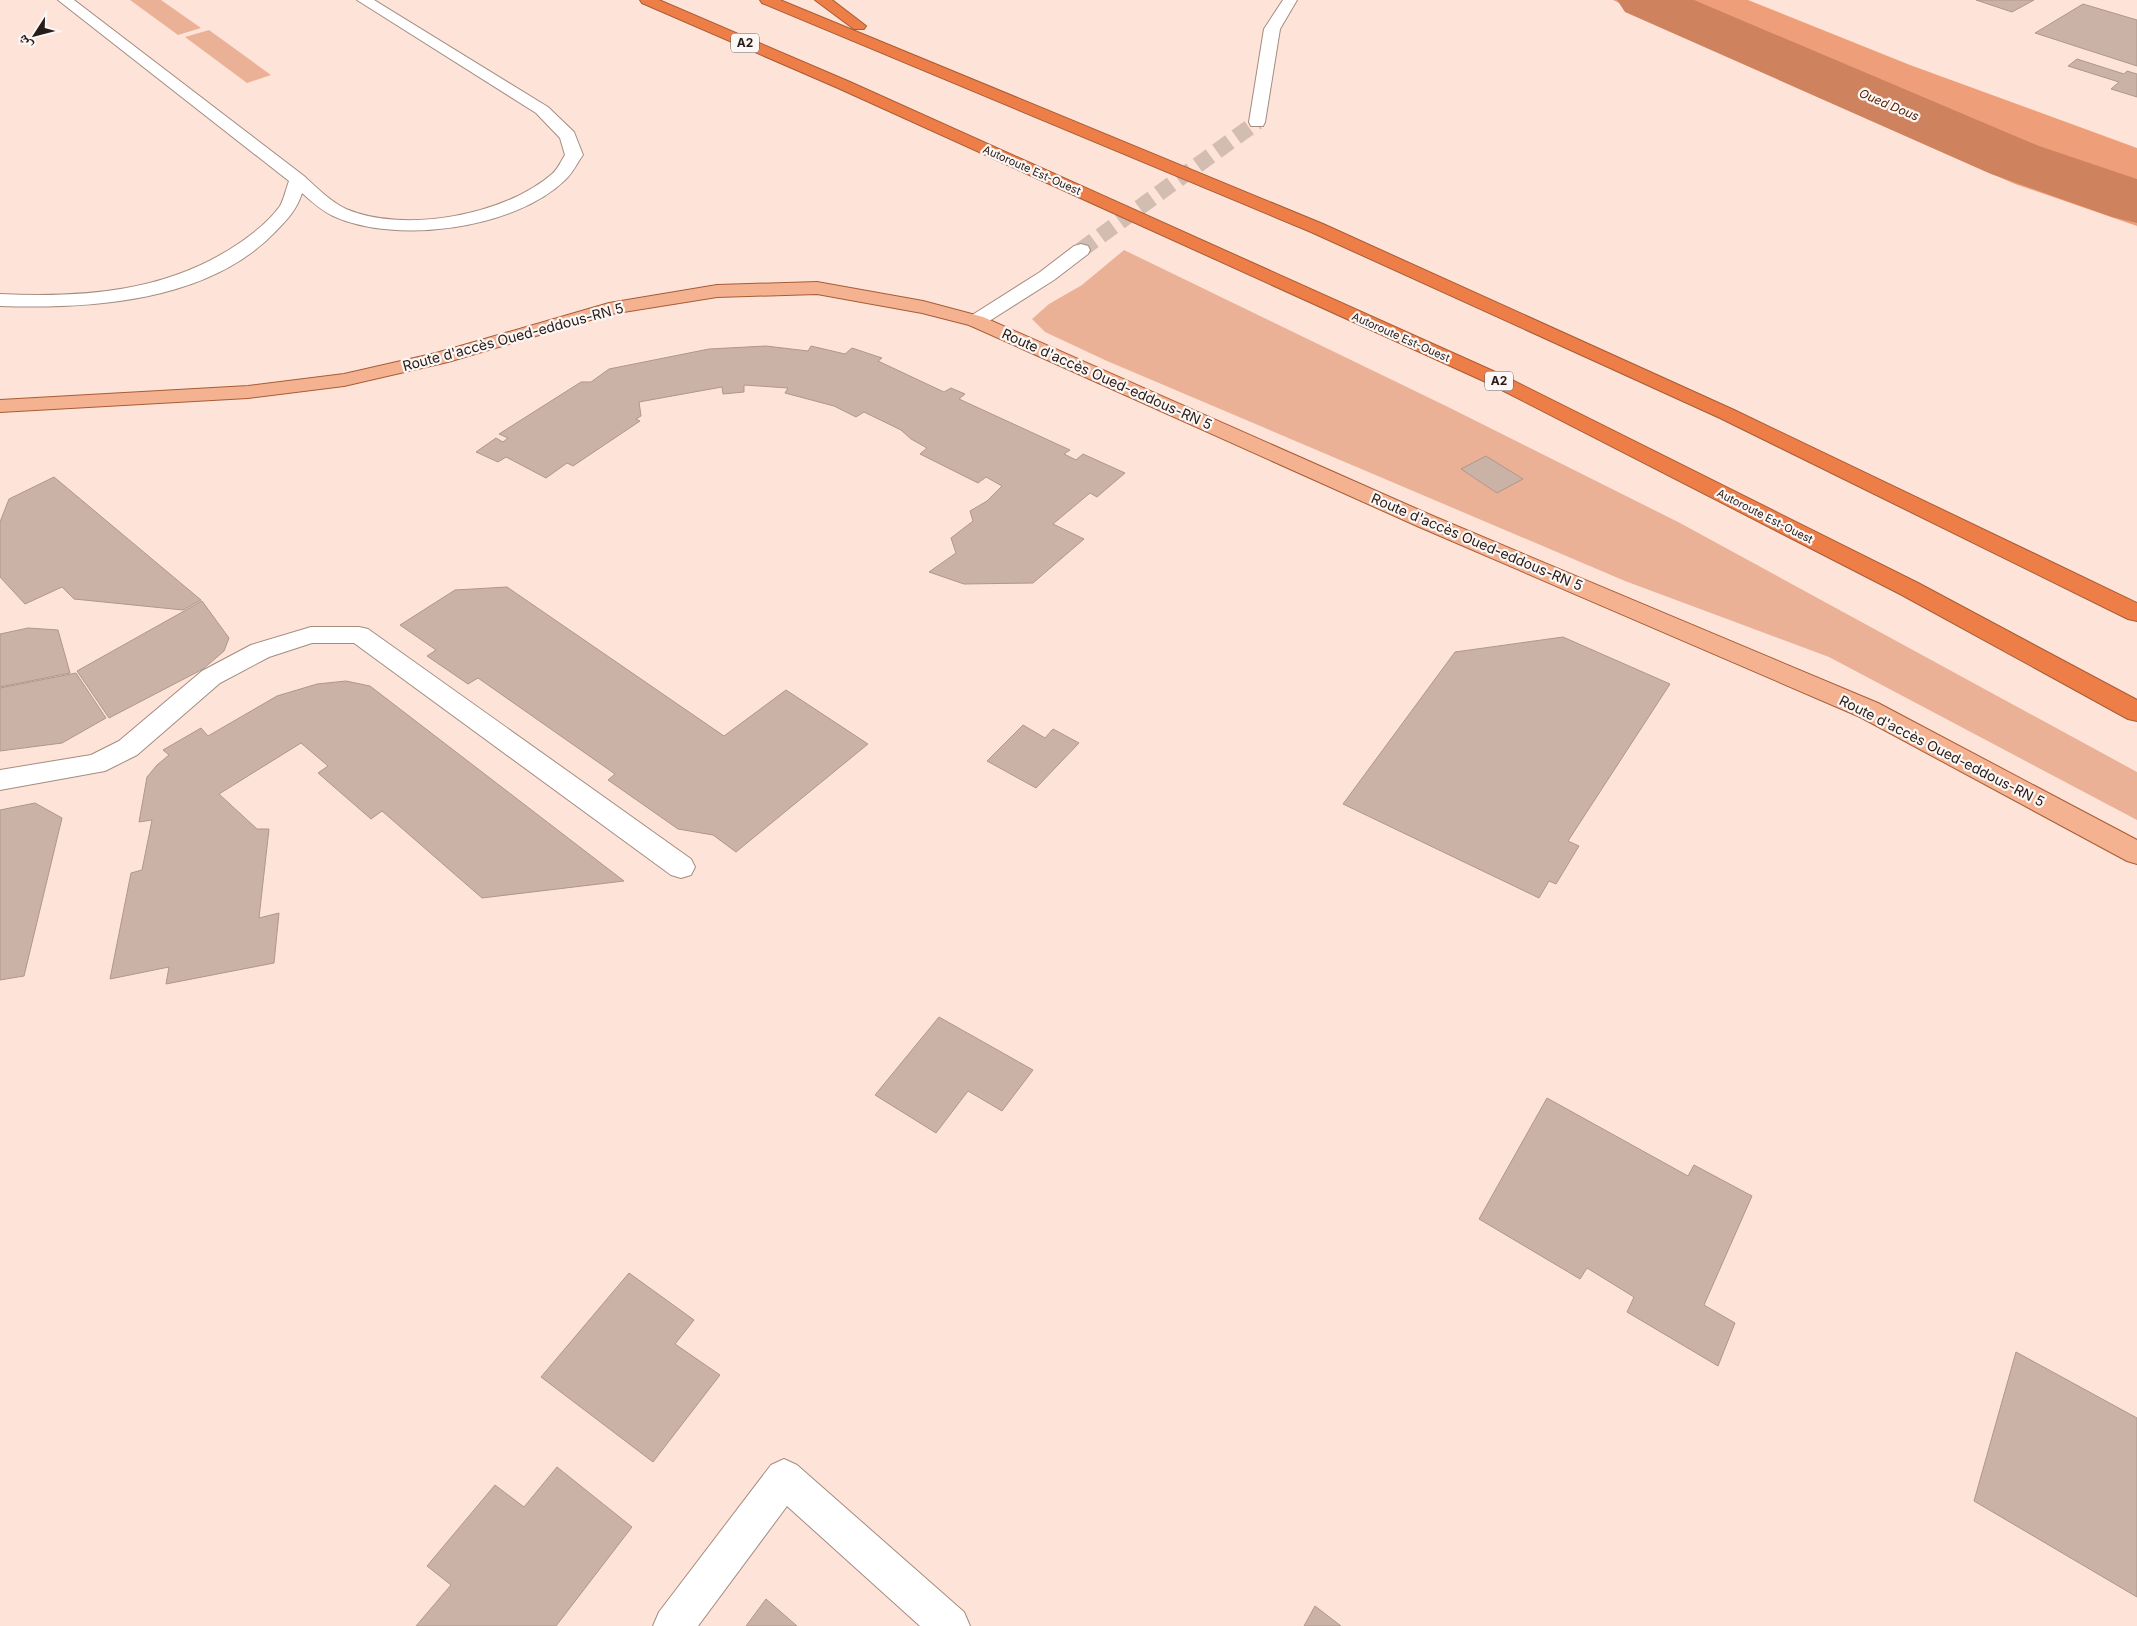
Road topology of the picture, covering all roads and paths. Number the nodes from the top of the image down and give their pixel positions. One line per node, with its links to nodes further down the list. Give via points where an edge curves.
1 (65, 0): 9 (street)
2 (364, 0): 9 (street, via 542,110 568,136 574,155 560,176 535,195 493,214 438,224 380,223 345,215 318,199)
3 (647, 0): 15 (highway, Autoroute Est-Ouest / A2, via 844,85 1495,379 1910,589)
4 (767, 0): 7 (highway)
5 (822, 0): 7 (highway)
6 (1290, 0): 8 (street, via 1272,29)
7 (899, 54): 14 (highway, via 1317,228 1727,414)
8 (1257, 122)
9 (298, 180): 11 (street, via 288,207 253,244 218,265 171,284 110,298 39,303)
10 (1081, 250): 12 (street)
11 (0, 300)
12 (976, 321): 13 (main road, Route d'accès Oued-eddous-RN 5, via 923,307 817,288 716,291 609,309 441,358 344,380 248,392); 17 (main road, Route d'accès Oued-eddous-RN 5, via 1425,521 1869,710)
13 (0, 406)
14 (2137, 613)
15 (2137, 712)
16 (0, 780): 18 (street, via 96,764 128,748 211,677 260,651 310,635 359,635)
17 (2137, 853)
18 (681, 867)
19 (674, 1626): 20 (street, via 784,1478)
20 (950, 1626)

